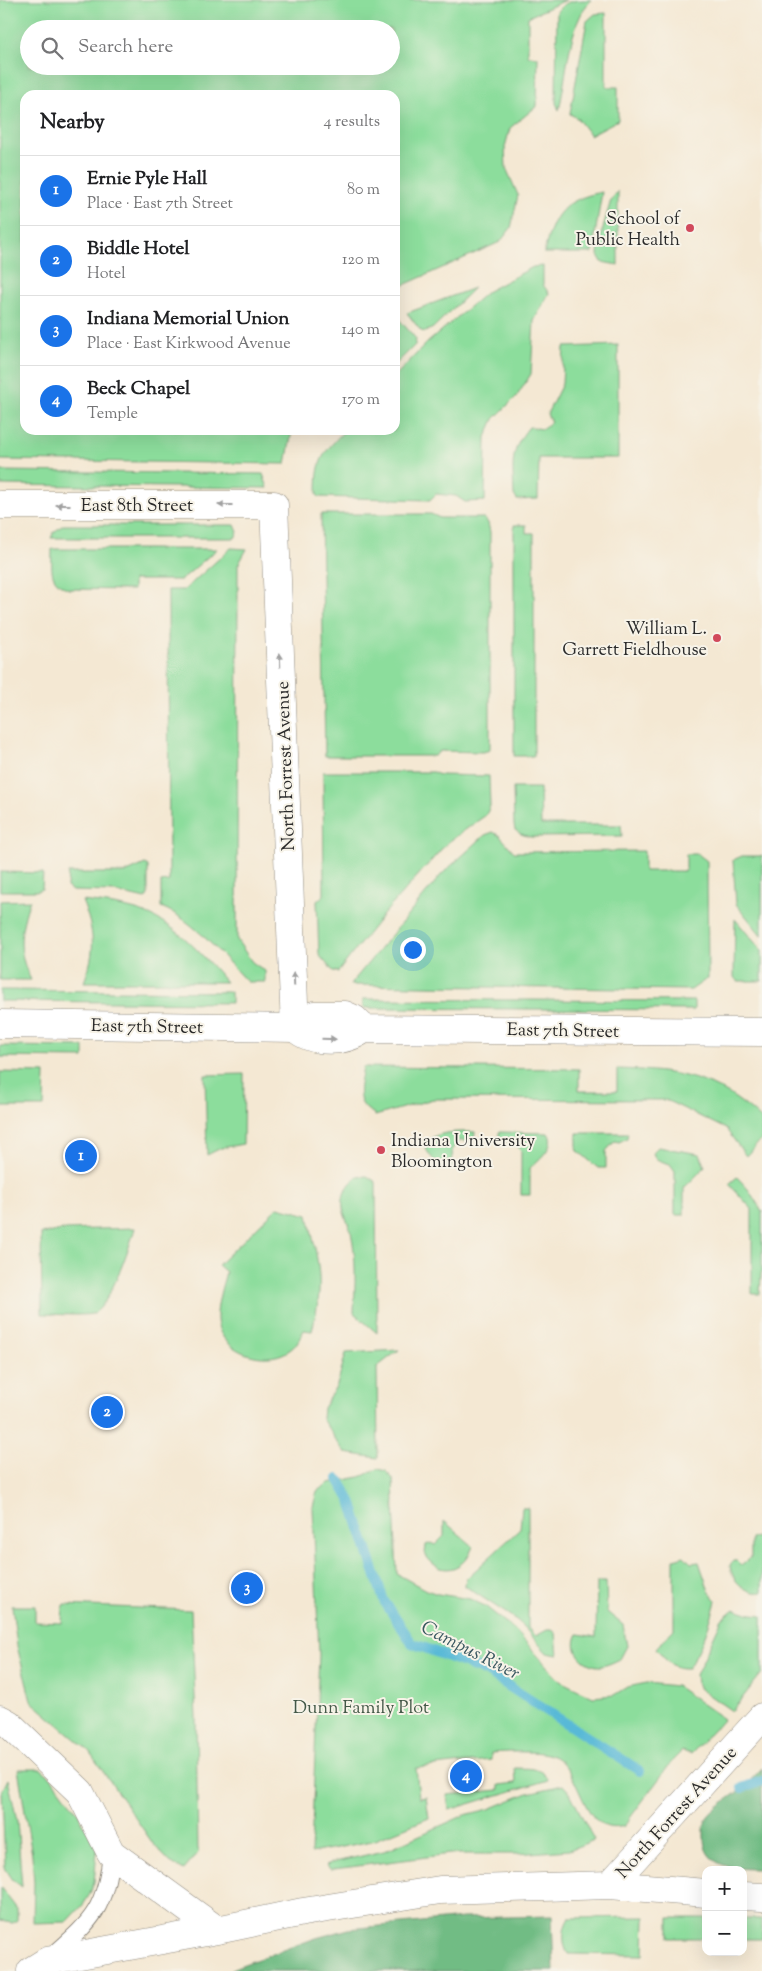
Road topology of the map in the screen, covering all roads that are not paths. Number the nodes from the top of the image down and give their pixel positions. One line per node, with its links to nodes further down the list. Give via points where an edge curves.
1 (0, 505): 2 (street, East 8th Street, one-way to 1)
2 (274, 505): 4 (street, North Forrest Avenue, one-way to 2)
3 (0, 1024): 4 (street, East 7th Street)
4 (295, 1028): 5 (street, East 7th Street, via 307,1037 332,1039 351,1037 364,1029)
5 (761, 1035)
6 (762, 1717): 9 (street, North Forrest Avenue)
7 (0, 1719): 8 (street, via 80,1792)
8 (111, 1853): 13 (street); 14 (lane, via 106,1891 98,1909 82,1929)
9 (610, 1884): 10 (street); 13 (street, via 440,1890 303,1912)
10 (702, 1893)
11 (747, 1896): 12 (street)
12 (762, 1897)
13 (217, 1930): 14 (street)
14 (39, 1966)

